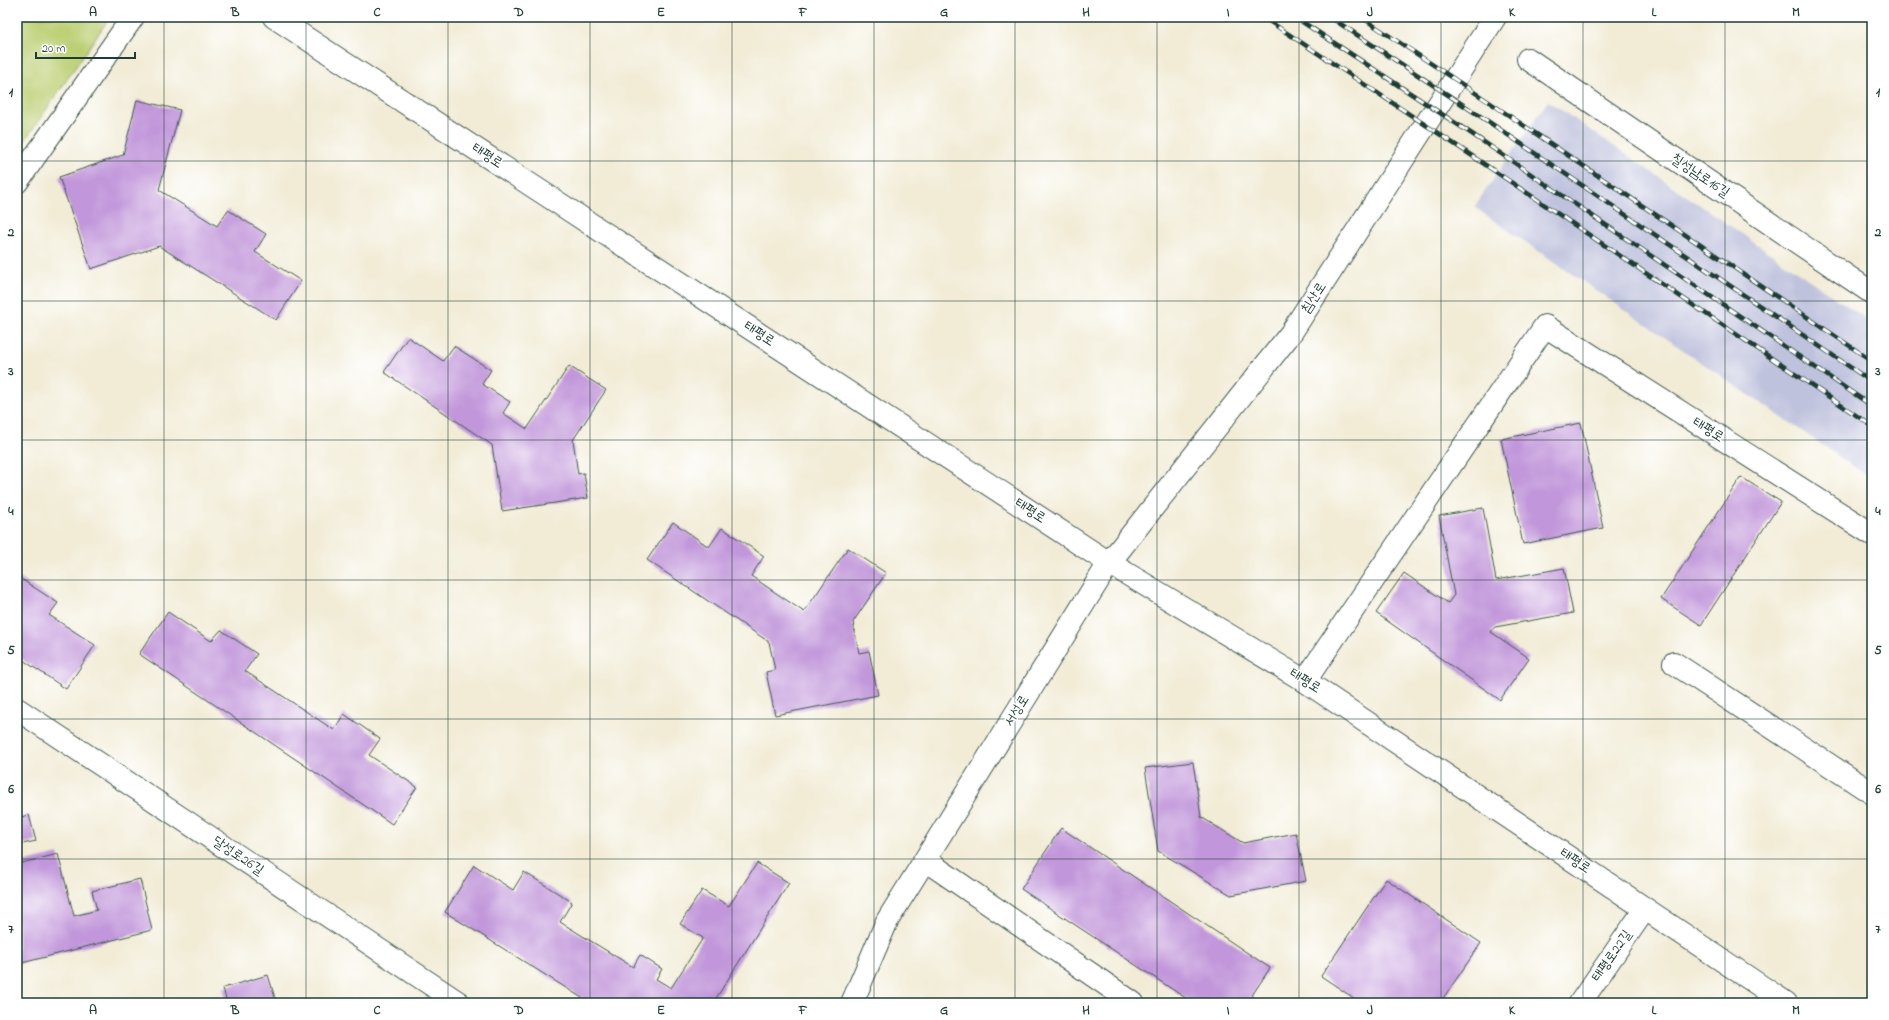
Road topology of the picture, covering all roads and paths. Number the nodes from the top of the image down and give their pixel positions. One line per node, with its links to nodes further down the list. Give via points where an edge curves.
1 (133, 17): 5 (street)
2 (274, 17): 8 (street, 태평로)
3 (1495, 17): 8 (street, 침산로, via 1291,333)
4 (1528, 59): 6 (street, 칠성남로16길)
5 (17, 182)
6 (1872, 293)
7 (1872, 534): 10 (street, 태평로, via 1545,326)
8 (1109, 563): 10 (street, 태평로); 13 (street, 서성로)
9 (1674, 663): 12 (street)
10 (1305, 681): 14 (street, 태평로)
11 (17, 709): 15 (street, 달성로26길)
12 (1872, 794)
13 (924, 860): 16 (street, 서성로, via 887,921); 17 (street)
14 (1645, 909): 18 (street, 태평로22길); 19 (street, 태평로)
15 (459, 1003)
16 (852, 1003)
17 (1133, 1003)
18 (1580, 1003)
19 (1786, 1003)

